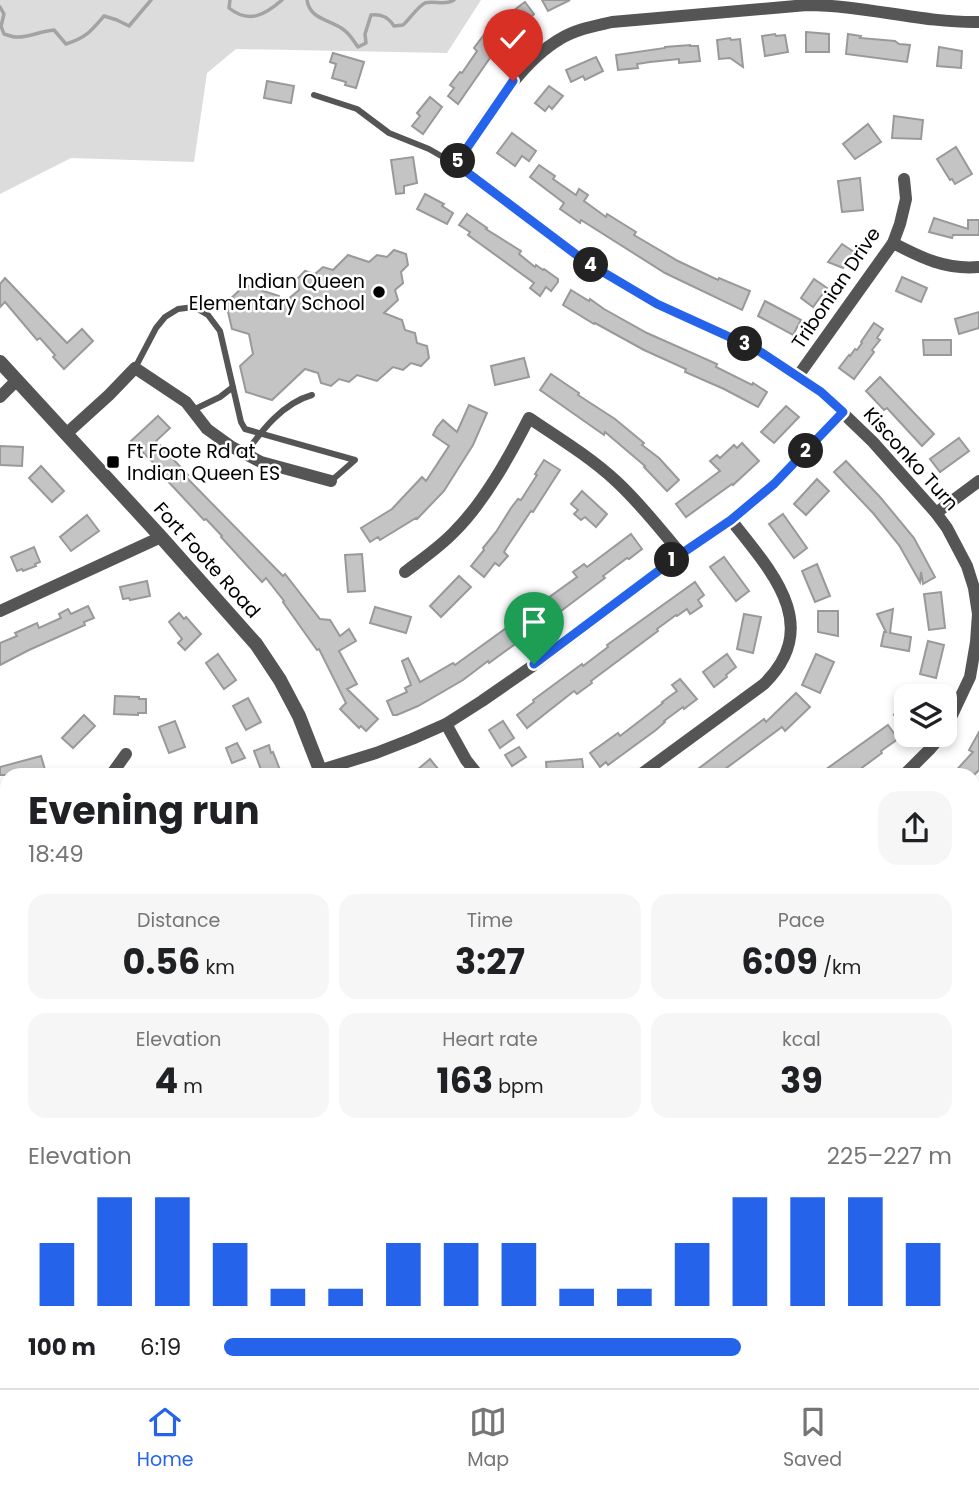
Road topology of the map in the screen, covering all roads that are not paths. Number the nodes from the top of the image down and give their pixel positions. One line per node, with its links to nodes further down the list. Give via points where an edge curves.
1 (979, 22): 3 (street, via 807,5 586,28 561,38 533,60 513,81)
2 (314, 96): 3 (lane, via 357,109 389,133)
3 (456, 164): 9 (street, Kisconko Turn, via 586,262 657,304 756,349)
4 (904, 179): 5 (street, Tribonian Drive, via 906,199)
5 (893, 243): 6 (street, via 925,260); 9 (street, Tribonian Drive)
6 (979, 267)
7 (0, 362): 10 (street, Fort Foote Road)
8 (135, 368): 11 (lane, via 165,317 194,307 208,315 220,331); 14 (street); 17 (street)
9 (799, 376): 15 (street, Kisconko Turn)
10 (17, 380): 13 (street); 17 (street, Fort Foote Road)
11 (233, 387): 14 (lane); 16 (lane, via 244,429)
12 (312, 395): 16 (lane, via 292,403)
13 (0, 397)
14 (193, 410): 18 (street, via 207,429)
15 (843, 412): 21 (street, Kisconko Turn); 22 (street, via 774,484)
16 (260, 433): 18 (lane); 19 (lane, via 355,460)
17 (66, 434): 23 (street, Fort Foote Road)
18 (245, 454): 19 (street)
19 (331, 481)
20 (979, 481): 21 (street)
21 (936, 513): 27 (street, Kisconko Turn, via 967,566)
22 (731, 520): 24 (street); 36 (street, via 783,593 790,641 764,684)
23 (161, 537): 26 (street); 33 (street, Fort Foote Road, via 256,644 299,716)
24 (681, 554): 25 (street, via 618,482 529,418 478,504 438,547); 29 (street)
25 (405, 572)
26 (0, 611)
27 (979, 614): 28 (street, Kisconko Turn, via 970,677)
28 (957, 705)
29 (446, 724): 34 (street); 35 (street)
30 (932, 747): 37 (street)
31 (126, 754): 32 (street)
32 (116, 768)
33 (319, 768)
34 (335, 768)
35 (472, 768)
36 (650, 768)
37 (911, 768)

